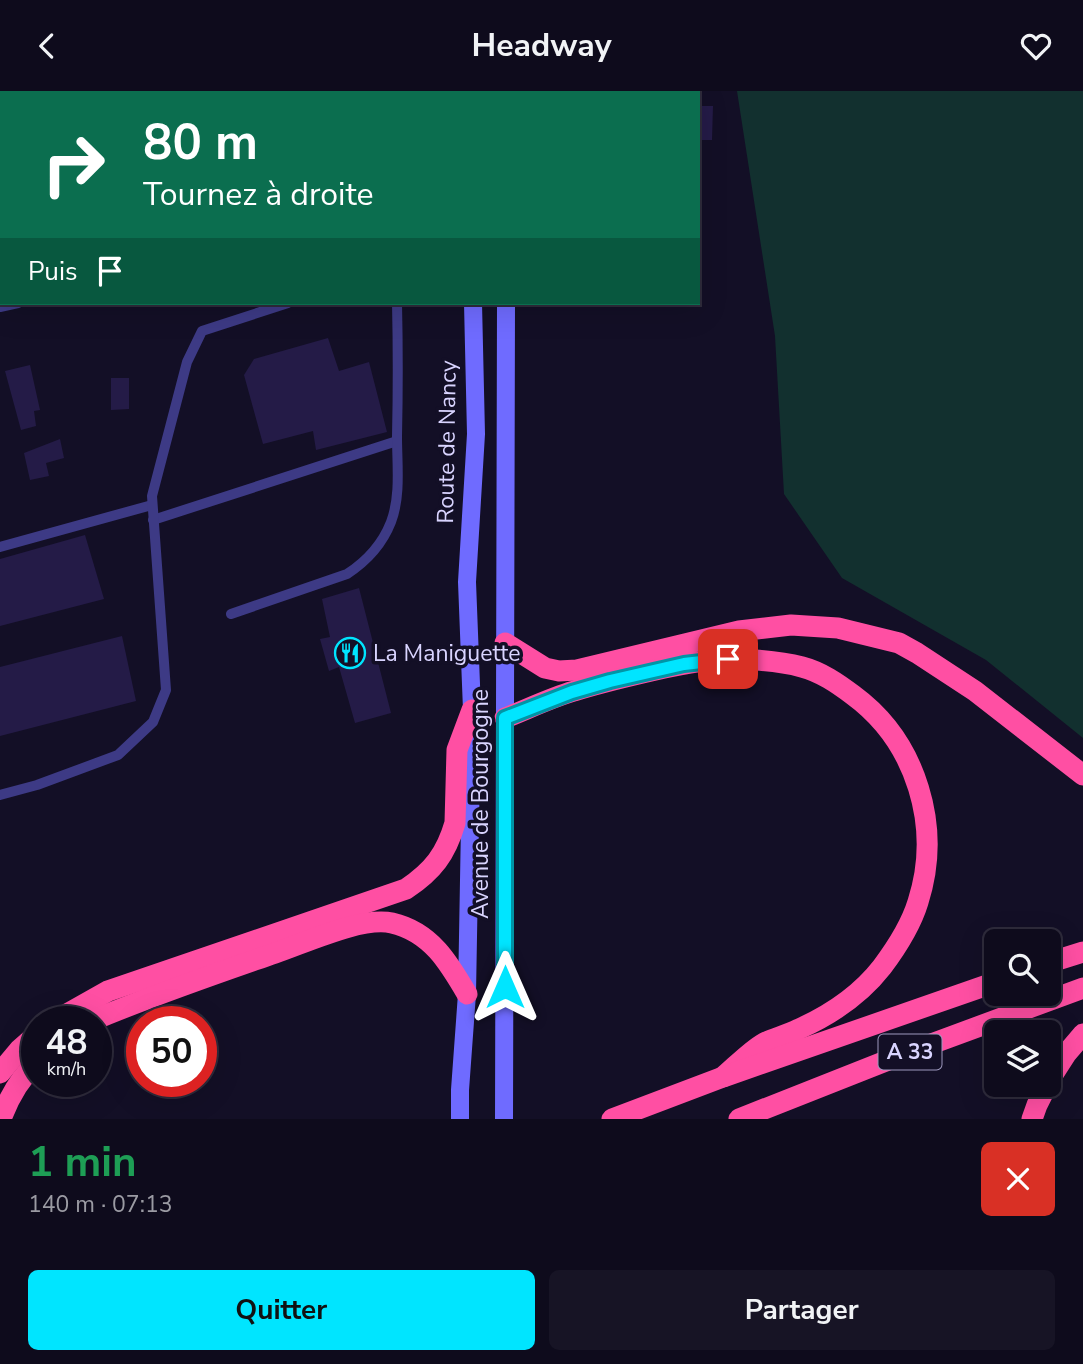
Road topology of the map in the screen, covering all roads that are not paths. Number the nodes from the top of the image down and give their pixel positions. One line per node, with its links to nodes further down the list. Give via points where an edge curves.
1 (282, 305): 6 (lane, via 202,331 187,362)
2 (397, 305): 5 (lane)
3 (473, 305): 9 (main road, Route de Nancy, via 476,434)
4 (506, 305): 11 (main road, Avenue de Bourgogne)
5 (397, 441): 7 (lane); 10 (lane, via 396,504 373,553 347,573)
6 (152, 505): 7 (lane); 8 (lane)
7 (153, 520): 15 (lane, via 166,690 153,722 118,755)
8 (0, 547)
9 (467, 582): 12 (main road, Avenue de Bourgogne)
10 (232, 614)
11 (505, 643): 13 (main road, Avenue de Bourgogne); 14 (highway, via 545,668 559,671 739,631 791,625 873,635 899,643 937,665)
12 (472, 710): 20 (main road, Avenue de Bourgogne); 21 (highway, via 457,750 452,834 438,860 418,881 406,889 108,991)
13 (505, 718): 27 (highway, via 572,692 640,674 706,661 758,660 803,667 830,679 859,699 898,741 922,797 927,839 918,903 906,931 868,983 839,1007 762,1044); 32 (main road, Avenue de Bourgogne)
14 (1083, 775)
15 (0, 795)
16 (1083, 952): 17 (highway)
17 (1061, 959)
18 (984, 986): 27 (highway, A 33)
19 (1083, 988): 34 (highway, A 33)
20 (467, 994): 22 (highway, via 448,961 427,940 405,927 372,922); 31 (main road, Avenue de Bourgogne)
21 (81, 1006)
22 (112, 1012)
23 (1083, 1034): 25 (highway)
24 (21, 1048): 26 (highway)
25 (1061, 1062)
26 (0, 1073)
27 (723, 1077): 33 (highway, A 33)
28 (21, 1081): 30 (highway)
29 (1041, 1097): 35 (highway)
30 (1, 1119)
31 (460, 1119)
32 (504, 1119)
33 (612, 1119)
34 (739, 1119)
35 (1032, 1119)

